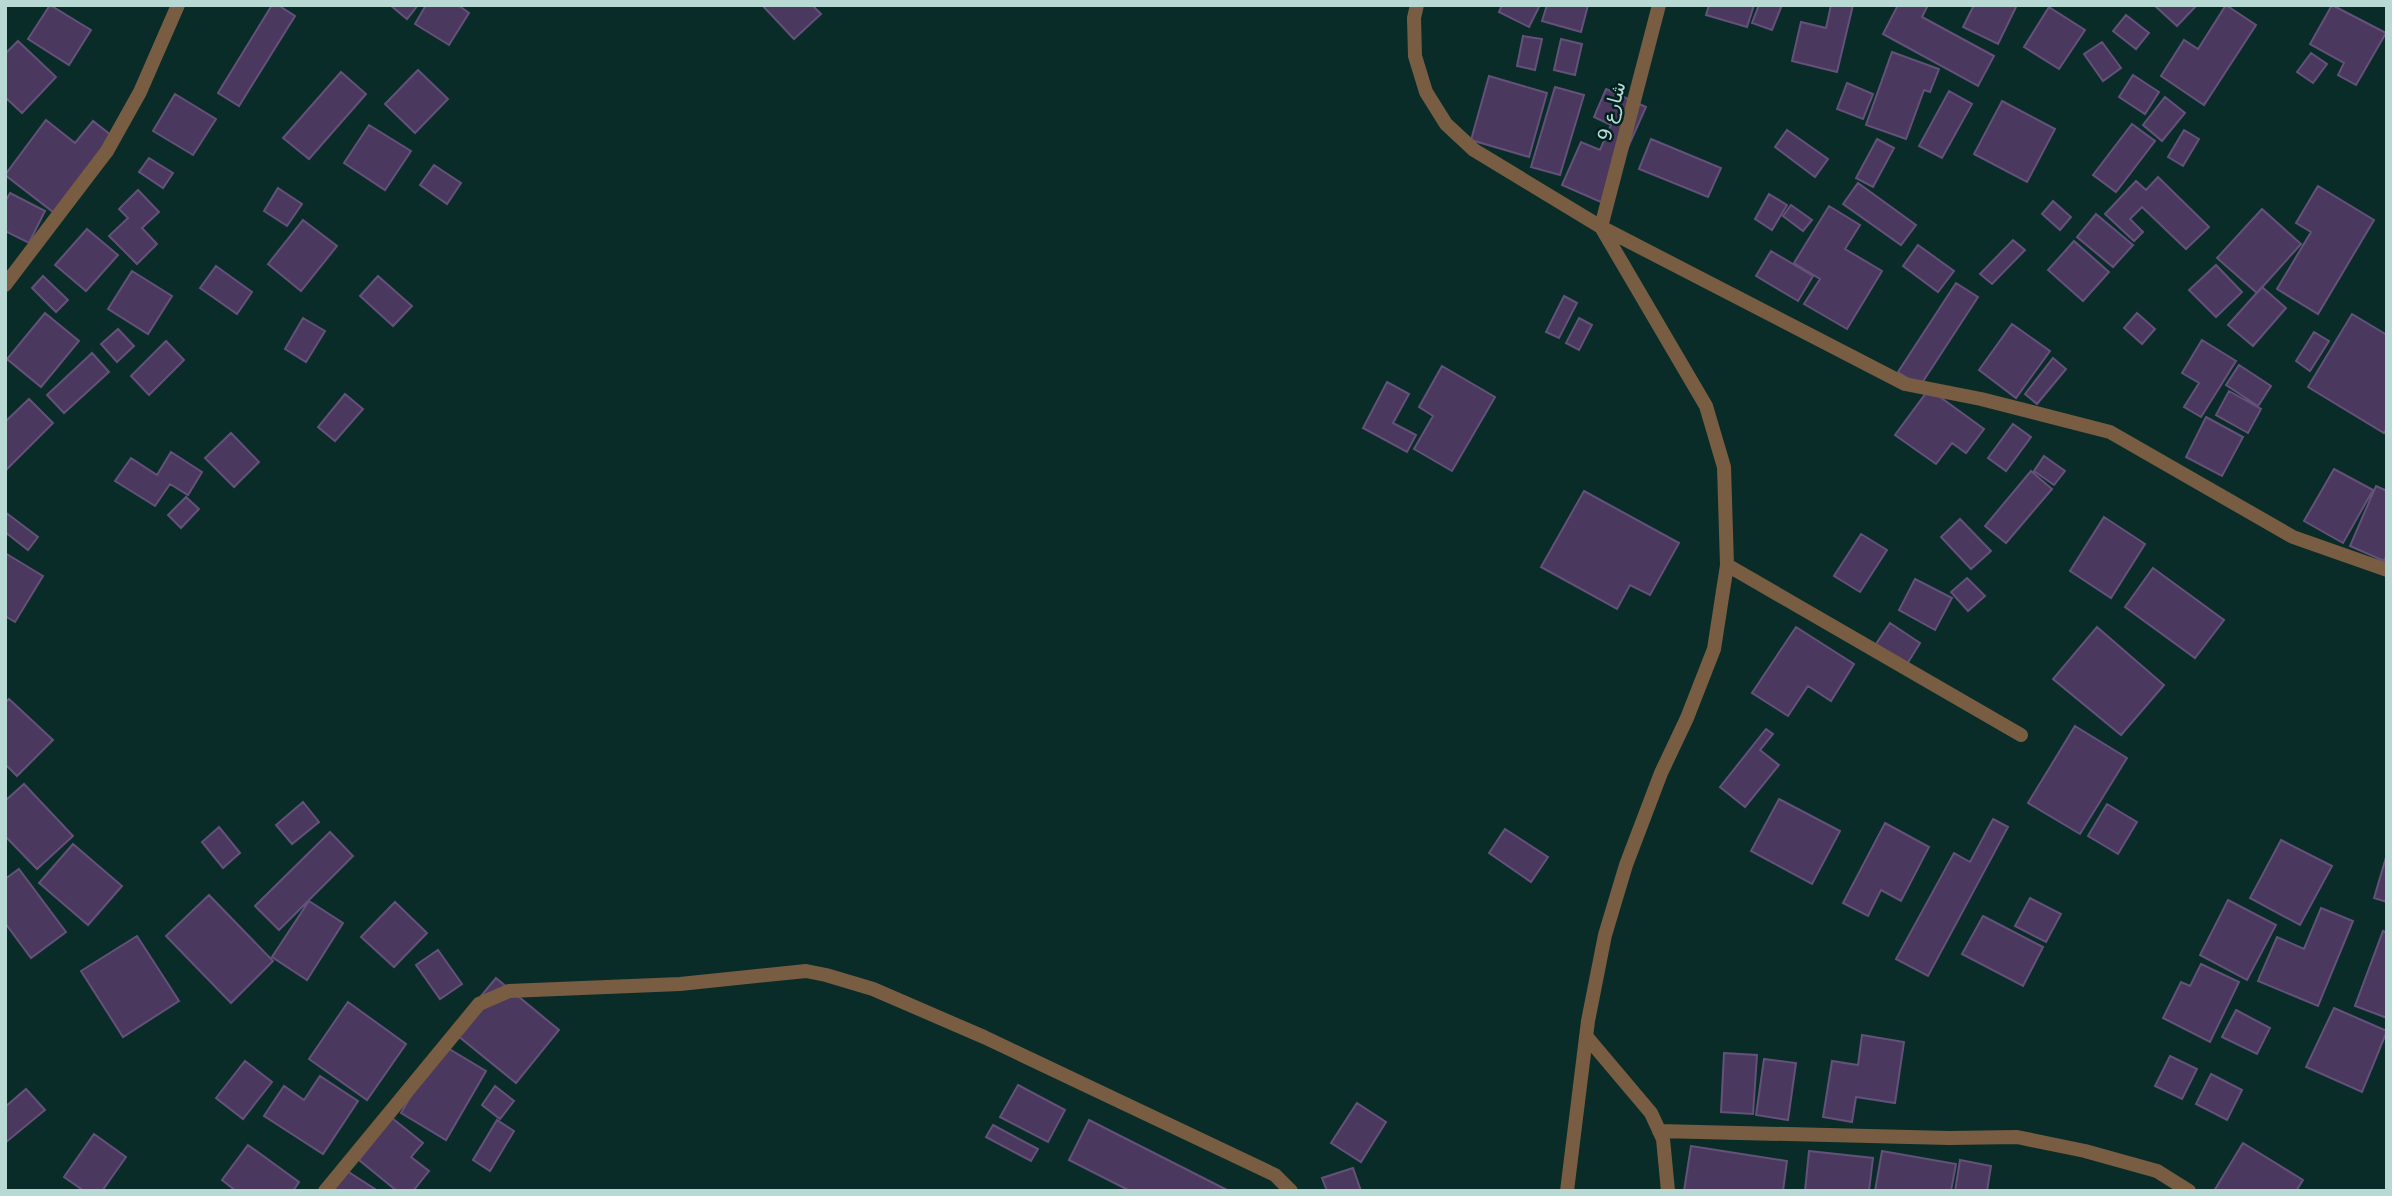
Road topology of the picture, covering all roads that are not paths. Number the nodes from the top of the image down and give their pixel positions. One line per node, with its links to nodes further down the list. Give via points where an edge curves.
1 (178, 5): 5 (street, via 140,92 107,151)
2 (1417, 5): 4 (street, via 1415,56 1426,92 1446,124 1474,150)
3 (1659, 5): 4 (street, شارع 9)
4 (1601, 227): 6 (street, via 1706,406 1724,467); 7 (street, via 1905,384 2110,432 2293,537)
5 (7, 280)
6 (1727, 565): 8 (street); 9 (street, via 1714,649 1626,865 1605,935)
7 (2387, 570)
8 (2021, 735)
9 (1586, 1036): 10 (street, via 1635,1090); 13 (street)
10 (1659, 1131): 14 (street); 15 (street, via 2017,1137 2157,1171)
11 (325, 1191): 12 (street, via 479,1004 509,991 680,984 806,971 873,989 984,1037 1275,1175)
12 (1291, 1191)
13 (1567, 1191)
14 (1668, 1191)
15 (2189, 1191)

